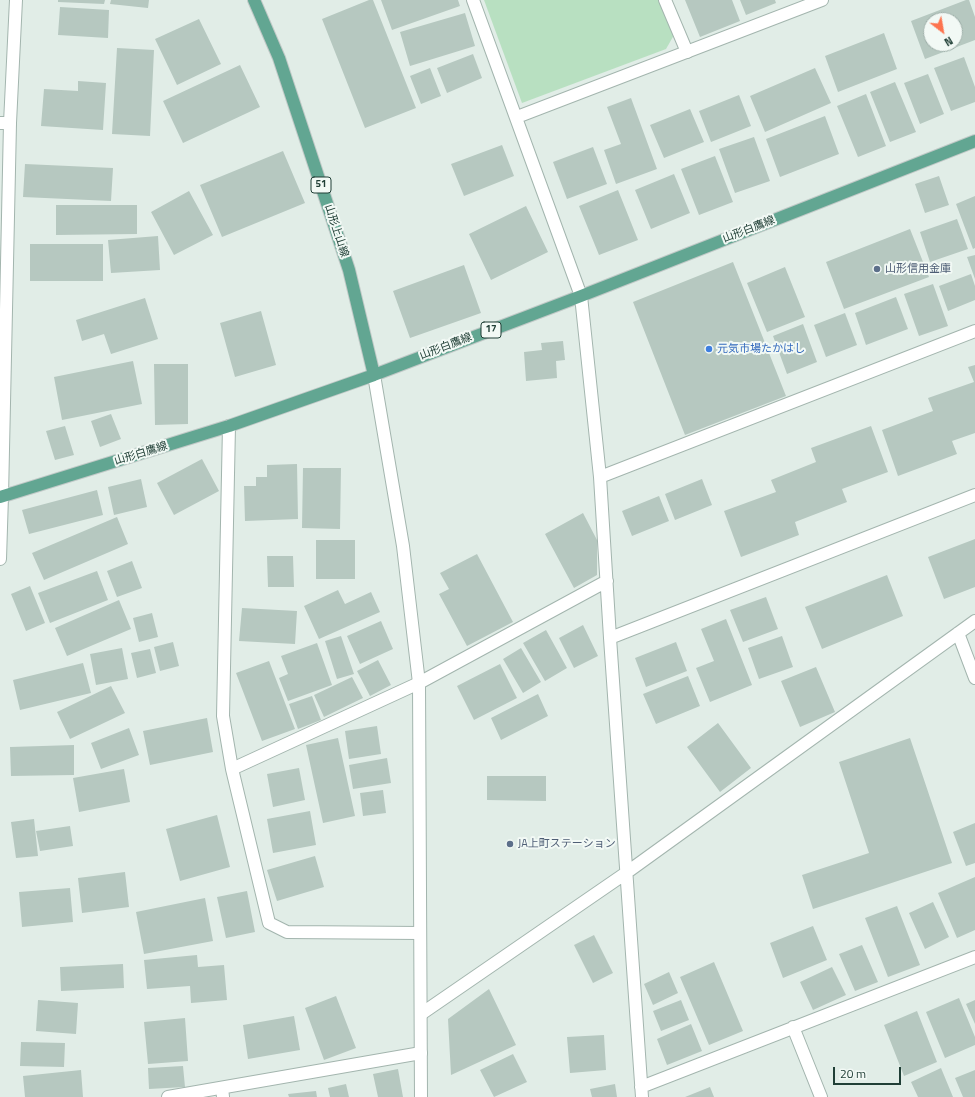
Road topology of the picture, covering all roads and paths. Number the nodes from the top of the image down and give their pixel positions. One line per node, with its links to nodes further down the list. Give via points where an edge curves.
1 (16, 0): 8 (street)
2 (254, 0): 12 (main road, 山形上山線 / 51, via 279,58 349,270)
3 (473, 0): 7 (street)
4 (666, 0): 6 (street)
5 (822, 0): 6 (street)
6 (687, 52): 7 (street)
7 (516, 117): 10 (street)
8 (5, 123): 16 (street)
9 (975, 141): 10 (main road, 山形白鷹線 / 17)
10 (581, 296): 12 (main road, 山形白鷹線 / 17); 14 (street)
11 (975, 331): 14 (street)
12 (374, 374): 13 (main road, 山形白鷹線 / 17); 23 (street, via 403,546)
13 (229, 426): 16 (main road, 山形白鷹線 / 17); 24 (street, via 223,716)
14 (600, 477): 18 (street)
15 (975, 495): 21 (street)
16 (1, 497): 17 (street)
17 (0, 559)
18 (607, 581): 21 (street); 23 (street)
19 (975, 621): 20 (street)
20 (958, 633): 22 (street); 25 (street)
21 (610, 638): 25 (street)
22 (975, 678)
23 (419, 683): 24 (street); 26 (street)
24 (232, 769): 26 (street, via 269,923 287,932)
25 (626, 873): 28 (street); 32 (street)
26 (420, 933): 28 (street)
27 (975, 957): 29 (street)
28 (421, 1014): 30 (street)
29 (793, 1027): 32 (street); 35 (street)
30 (420, 1053): 31 (street); 34 (street)
31 (223, 1092): 33 (street)
32 (642, 1092)
33 (168, 1097)
34 (421, 1097)
35 (821, 1097)

